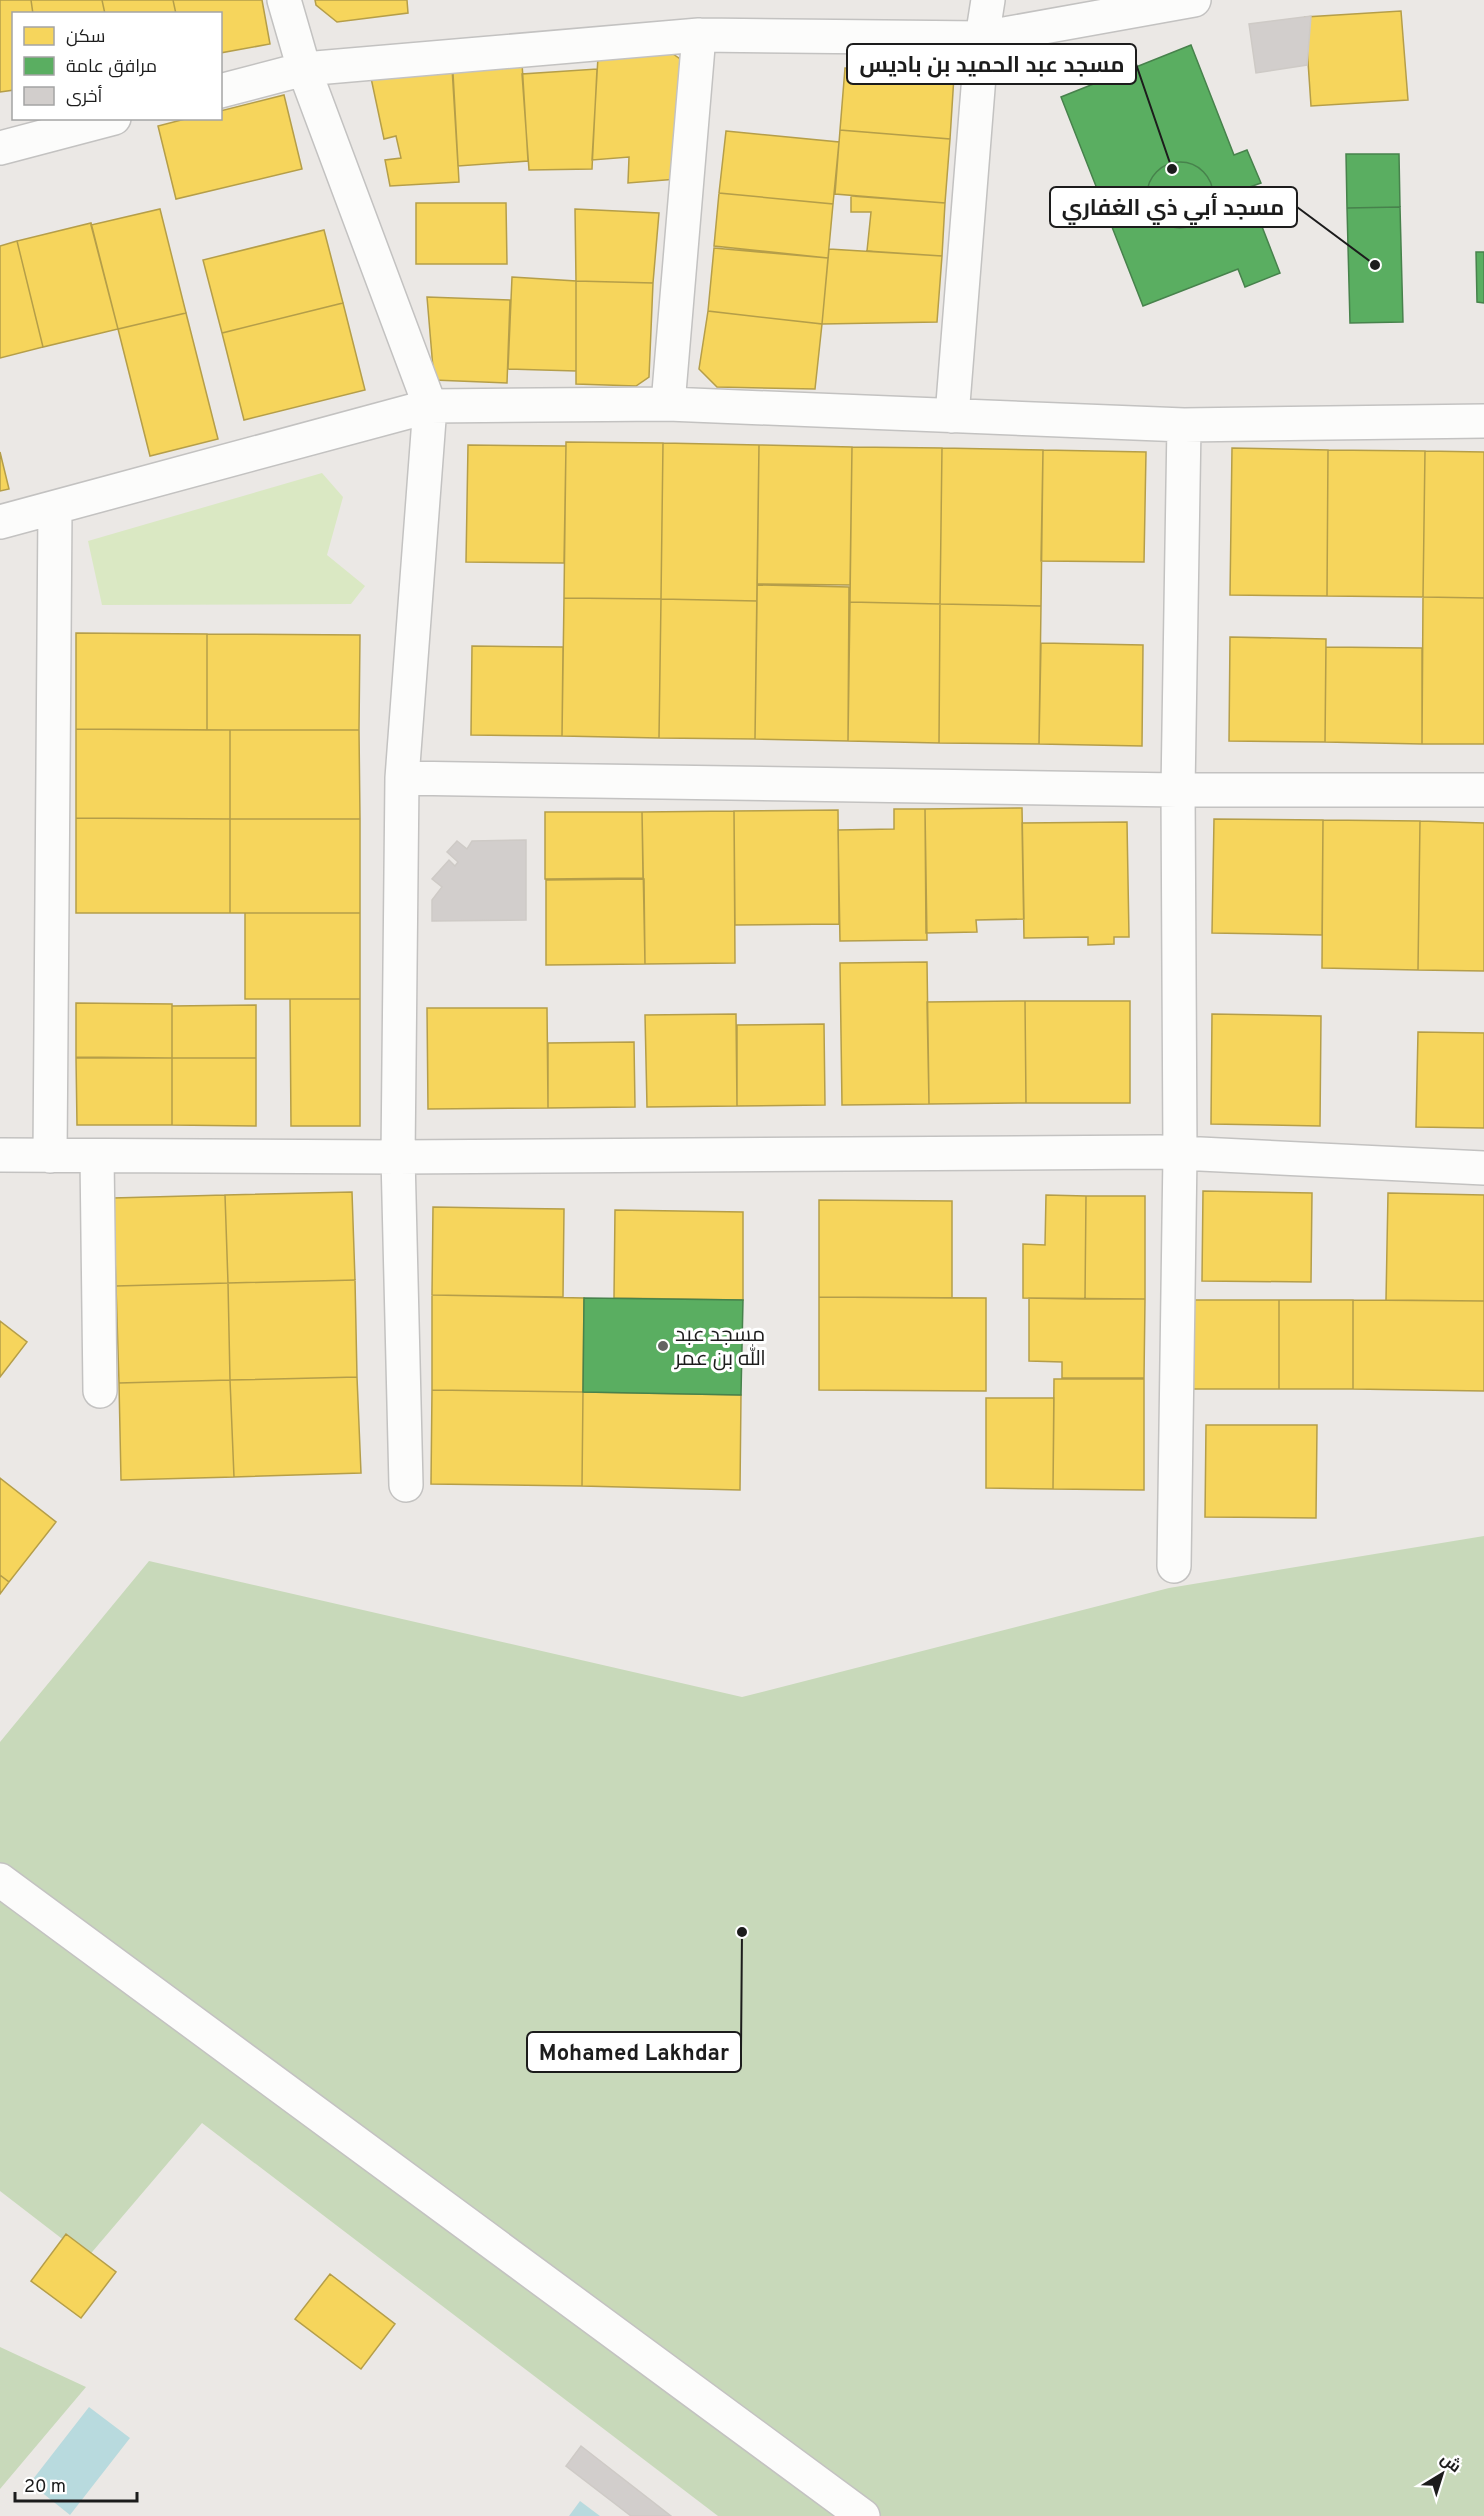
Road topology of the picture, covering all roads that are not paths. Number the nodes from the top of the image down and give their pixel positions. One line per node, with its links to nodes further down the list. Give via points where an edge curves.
1 (284, 0): 6 (street)
2 (988, 0): 5 (street)
3 (1194, 0): 5 (street)
4 (699, 35): 5 (street); 6 (street); 10 (street)
5 (982, 38): 12 (street)
6 (304, 69): 7 (street); 11 (street)
7 (222, 90)
8 (106, 120): 9 (street)
9 (0, 148)
10 (668, 404): 11 (street); 12 (street)
11 (430, 406): 15 (street); 17 (street)
12 (952, 416): 14 (street)
13 (1484, 421): 14 (street)
14 (1184, 425): 18 (street)
15 (55, 508): 16 (street); 22 (street)
16 (0, 522)
17 (402, 778): 18 (street); 24 (street)
18 (1178, 790): 19 (street); 20 (street)
19 (1484, 790)
20 (1180, 1154): 24 (street); 25 (street); 28 (street)
21 (0, 1155): 22 (street)
22 (50, 1156): 23 (street)
23 (97, 1156): 24 (street); 26 (street)
24 (398, 1157): 27 (street)
25 (1484, 1168)
26 (100, 1391)
27 (406, 1485)
28 (1174, 1566)
29 (0, 1881): 30 (street)
30 (863, 2516)

